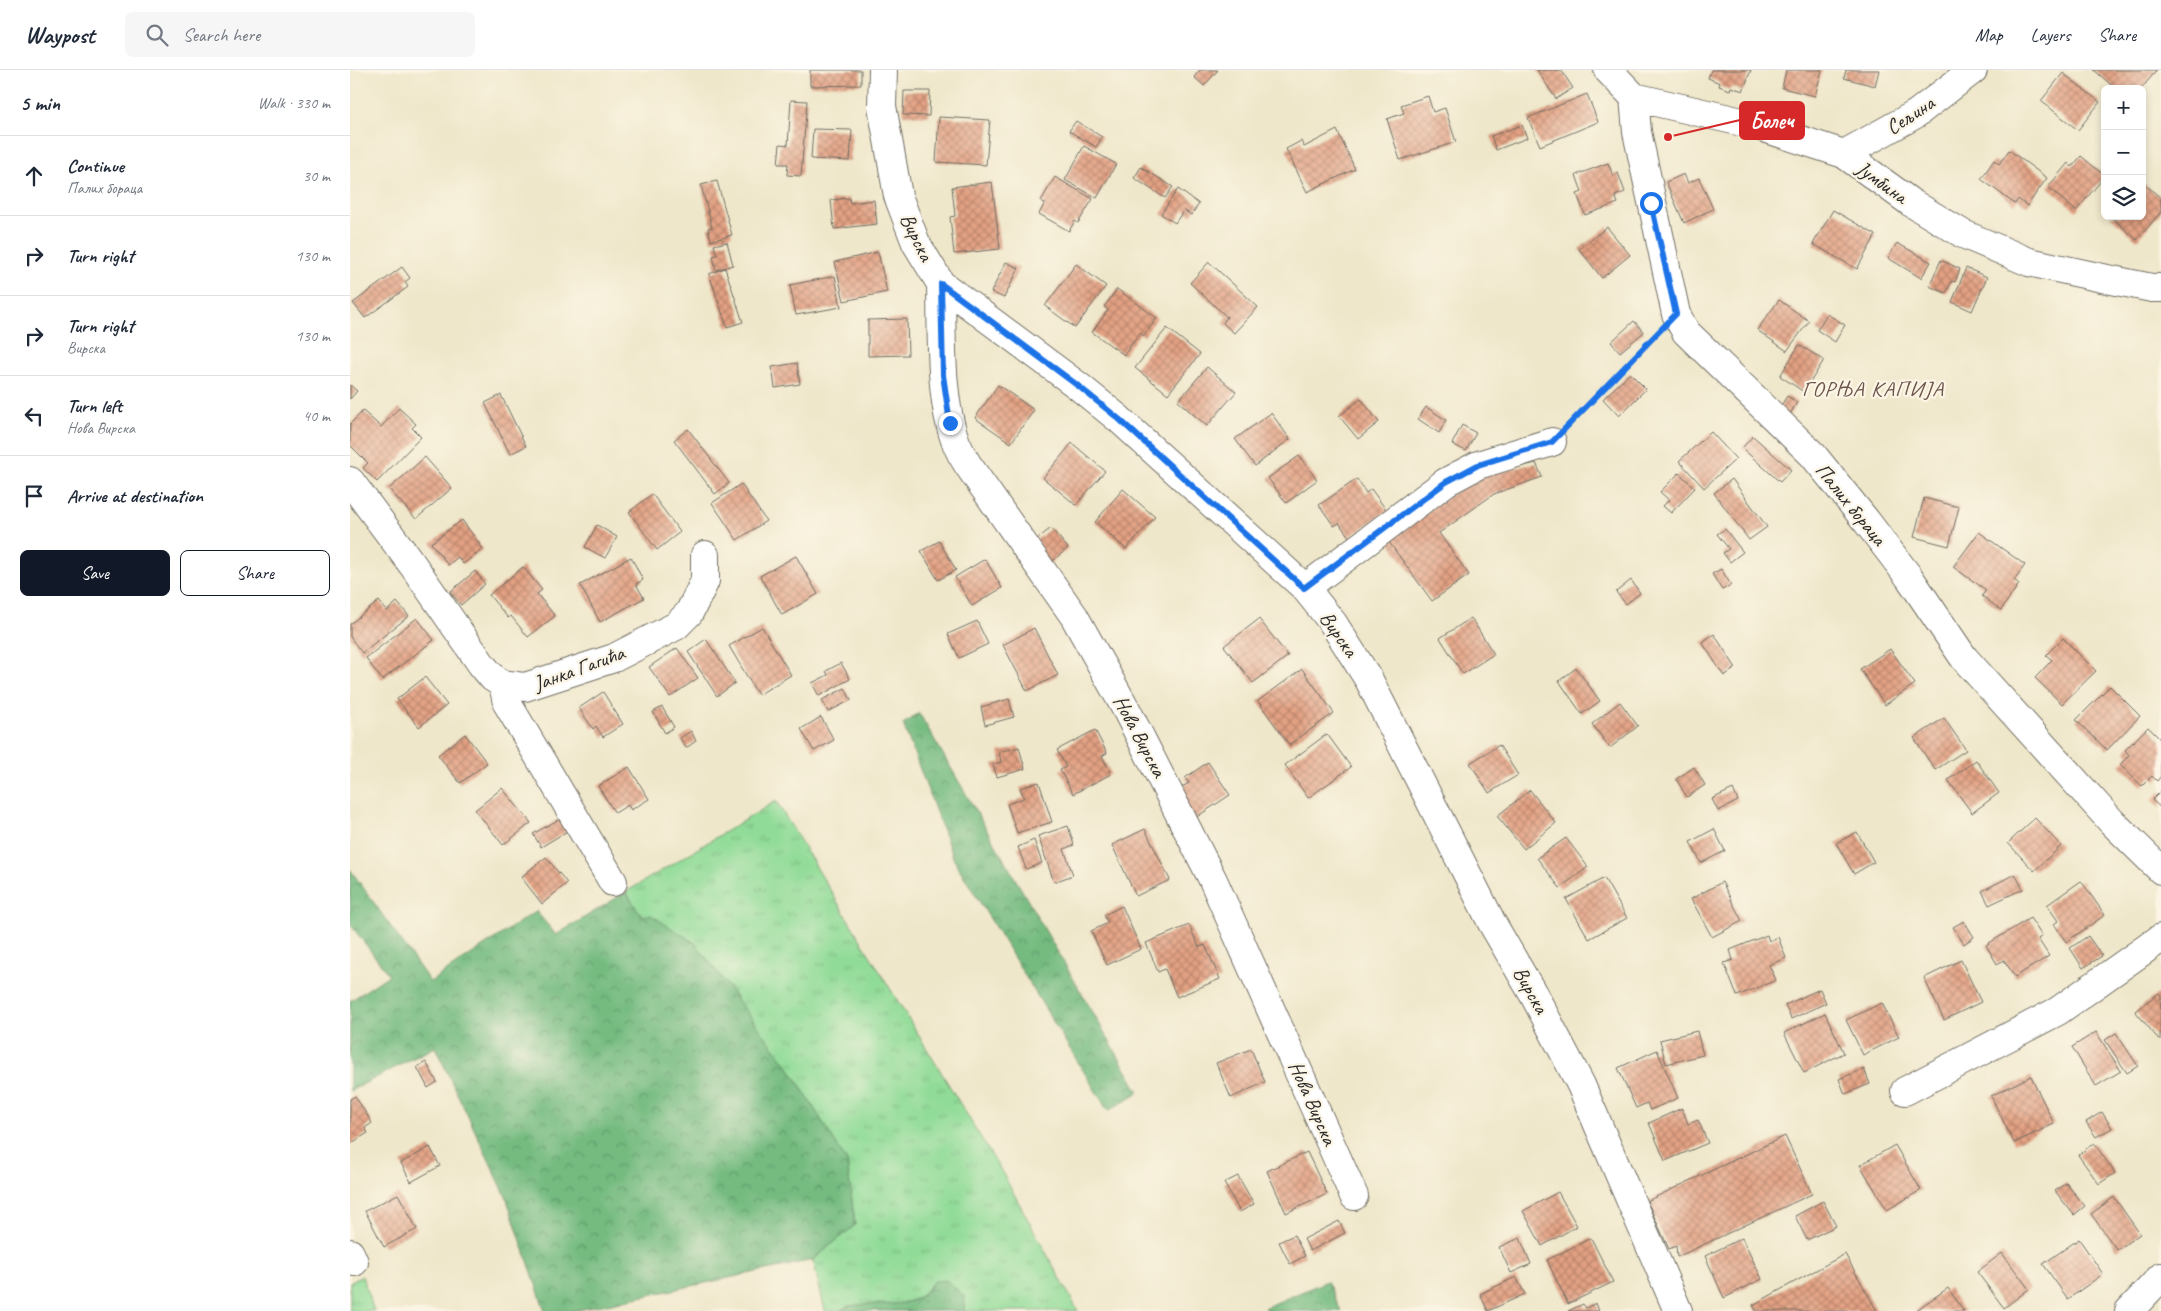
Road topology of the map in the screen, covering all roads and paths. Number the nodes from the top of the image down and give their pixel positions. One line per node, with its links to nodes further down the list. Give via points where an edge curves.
1 (882, 70): 6 (street, Вирска, via 882,106 898,196 916,243)
2 (1608, 70): 4 (street)
3 (1973, 70): 5 (street, Сељина, via 1916,114)
4 (1634, 97): 5 (street, Јумбина, via 1755,125); 8 (street, Палих бораца, via 1637,132)
5 (1844, 154): 7 (street, Јумбина, via 1910,202 1963,234 2029,262)
6 (941, 284): 12 (street, Вирска, via 1119,419); 18 (street, Нова Вирска, via 943,375 956,445 1074,616 1126,709 1213,880)
7 (2161, 288)
8 (1676, 314): 9 (path); 14 (street, Палих бораца, via 1686,332 1813,455 1873,530 1964,658 2112,822)
9 (1552, 442): 12 (street, via 1464,471)
10 (350, 481): 13 (street, Јанка Гагића, via 482,666)
11 (705, 555): 13 (street, Јанка Гагића, via 705,581 689,613 676,626 606,661 525,687)
12 (1304, 588): 20 (street, Вирска, via 1333,623 1369,680 1492,922 1581,1084)
13 (503, 684): 15 (street, via 507,703)
14 (2161, 870)
15 (613, 882)
16 (2161, 938): 17 (street, via 2058,1011)
17 (1905, 1091)
18 (1354, 1196)
19 (2161, 1277): 21 (street)
20 (1678, 1311)
21 (2129, 1311)

